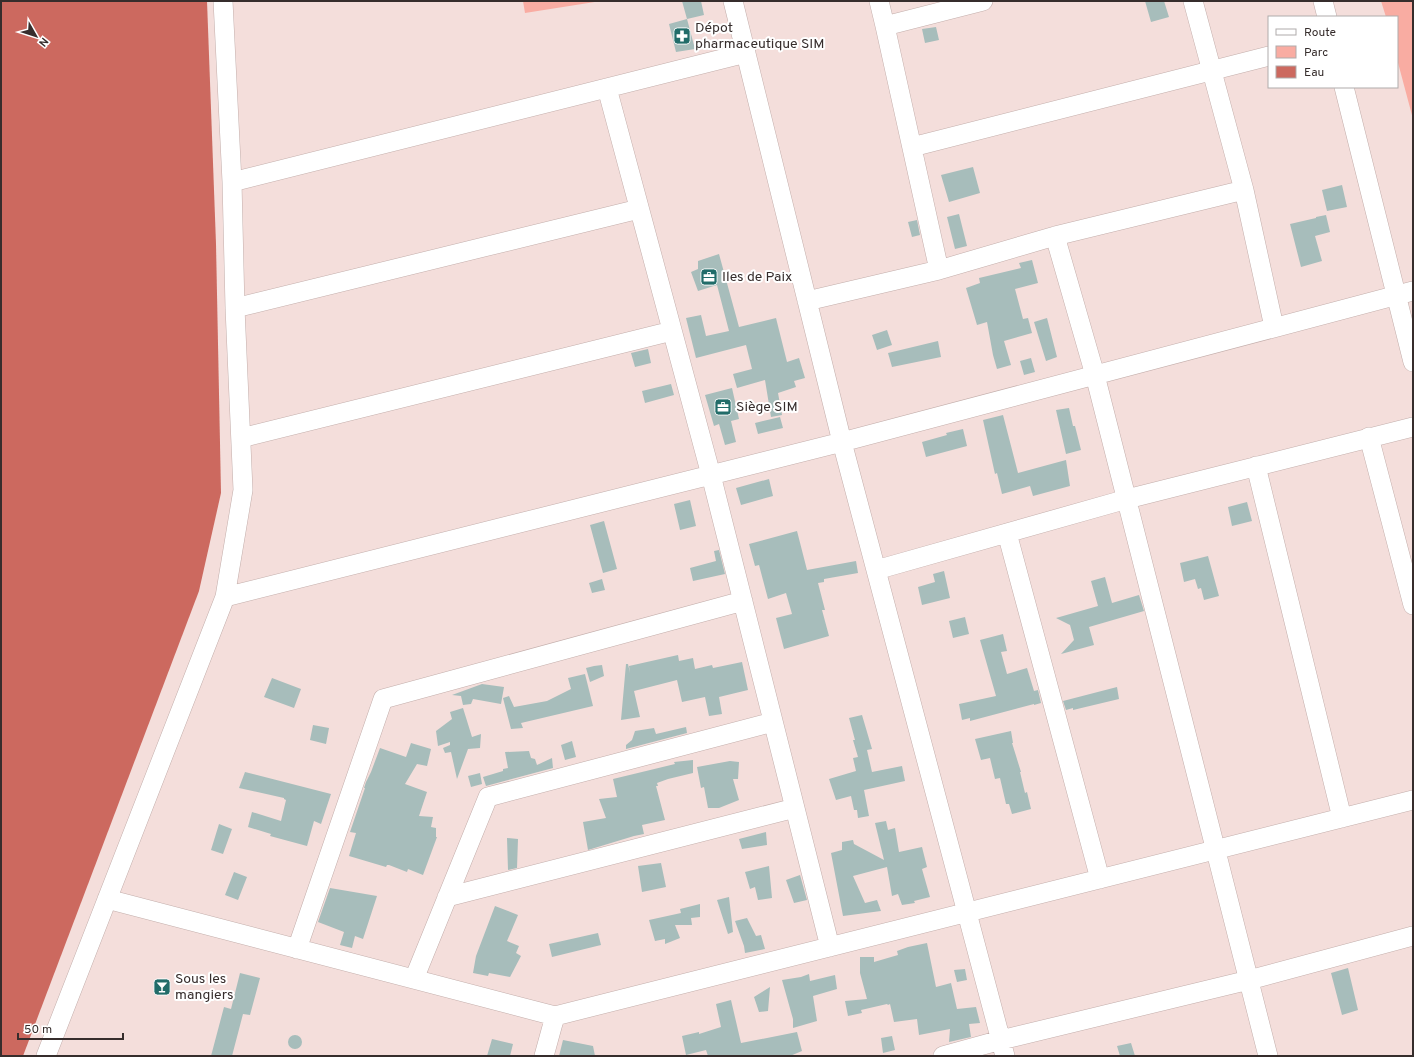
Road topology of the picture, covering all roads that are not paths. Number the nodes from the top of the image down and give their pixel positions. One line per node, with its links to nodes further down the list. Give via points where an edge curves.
1 (223, 1): 15 (street)
2 (733, 1): 9 (street)
3 (879, 1): 8 (street)
4 (982, 1): 8 (street)
5 (1193, 1): 11 (street)
6 (1323, 1): 7 (street)
7 (1327, 16)
8 (885, 26): 14 (street)
9 (746, 53): 12 (street); 21 (street)
10 (1268, 56): 11 (street)
11 (1212, 70): 14 (street); 16 (street)
12 (606, 88): 15 (street); 17 (street)
13 (1344, 88): 20 (street)
14 (912, 147): 19 (street)
15 (232, 182): 22 (street)
16 (1244, 190): 18 (street); 23 (street)
17 (639, 209): 22 (street); 24 (street)
18 (1055, 236): 19 (street); 26 (street)
19 (939, 270): 21 (street)
20 (1404, 293): 23 (street); 25 (street)
21 (807, 301): 30 (street)
22 (235, 308): 29 (street)
23 (1274, 327): 26 (street)
24 (672, 331): 29 (street); 32 (street)
25 (1413, 362)
26 (1095, 375): 30 (street); 33 (street)
27 (1413, 427): 28 (street)
28 (1369, 437): 31 (street); 38 (street)
29 (241, 438): 36 (street, via 243,490)
30 (842, 442): 32 (street); 35 (street)
31 (1256, 466): 33 (street); 42 (street)
32 (711, 475): 36 (street); 37 (street)
33 (1127, 499): 34 (street); 43 (street)
34 (1007, 533): 35 (street); 44 (street)
35 (876, 570): 47 (street)
36 (225, 597): 46 (street)
37 (743, 601): 39 (street); 50 (street, via 383,699)
38 (1413, 605)
39 (773, 722): 41 (street); 45 (street, via 488,797)
40 (1413, 800): 42 (street)
41 (795, 808): 45 (street); 49 (street)
42 (1342, 818): 43 (street)
43 (1216, 850): 44 (street); 52 (street)
44 (1100, 879): 47 (street)
45 (447, 897): 51 (street)
46 (107, 900): 50 (street); 55 (street)
47 (967, 912): 49 (street); 54 (street)
48 (1413, 936): 52 (street)
49 (830, 947): 53 (street)
50 (297, 949): 51 (street)
51 (414, 979): 53 (street)
52 (1249, 980): 54 (street); 58 (street)
53 (555, 1016): 56 (street)
54 (1003, 1048): 57 (street)
55 (46, 1056)
56 (544, 1056)
57 (943, 1056)
58 (1268, 1056)

